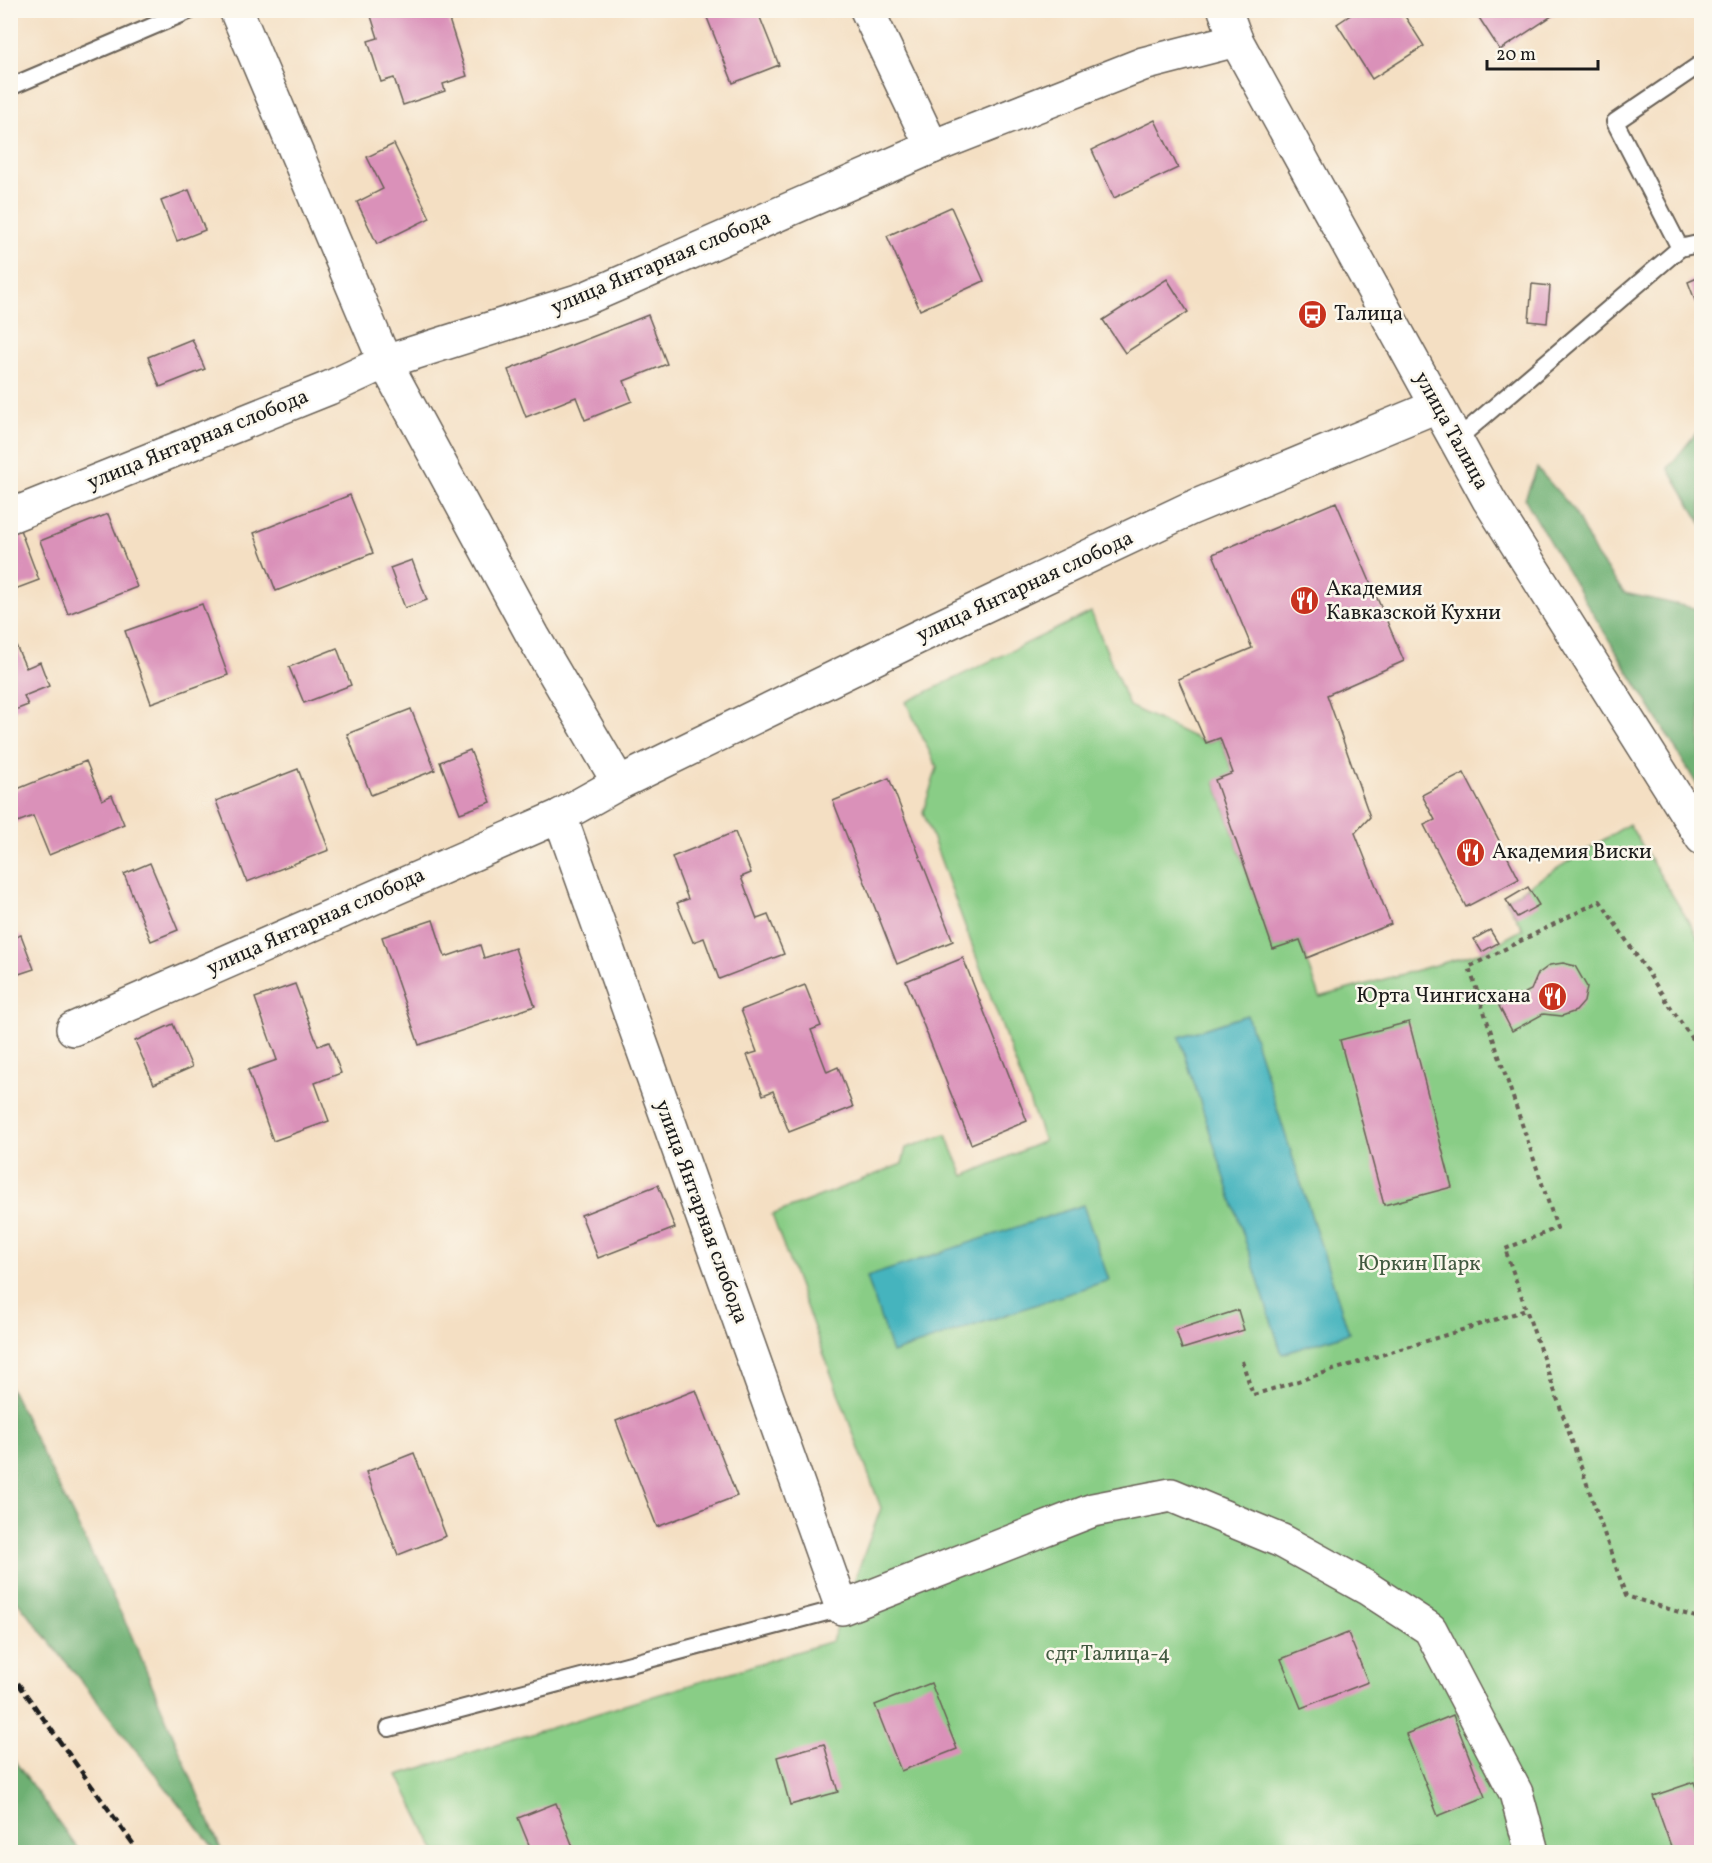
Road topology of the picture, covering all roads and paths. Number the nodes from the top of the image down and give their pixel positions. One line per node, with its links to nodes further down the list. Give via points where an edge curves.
1 (191, 10): 6 (lane)
2 (236, 10): 10 (street)
3 (867, 10): 7 (street)
4 (1231, 25): 7 (street, улица Янтарная слобода); 11 (street, улица Талица)
5 (1701, 63): 9 (lane, via 1615,122)
6 (10, 87)
7 (932, 147): 10 (street, улица Янтарная слобода, via 584,299)
8 (1701, 243): 9 (lane)
9 (1680, 248): 12 (lane)
10 (385, 362): 13 (street, улица Янтарная слобода); 14 (street, via 534,636)
11 (1437, 406): 12 (street, улица Талица); 14 (street, улица Янтарная слобода, via 1189,509)
12 (1456, 440): 16 (street, улица Талица, via 1489,500)
13 (10, 516)
14 (620, 783): 15 (street, улица Янтарная слобода)
15 (560, 816): 17 (street, улица Янтарная слобода); 21 (street, улица Янтарная слобода)
16 (1701, 838)
17 (73, 1029)
18 (1701, 1054): 19 (path, via 1600,901 1469,967 1557,1228 1505,1249)
19 (1527, 1310): 20 (path, via 1253,1395); 22 (path, via 1626,1596)
20 (1242, 1361)
21 (842, 1608): 23 (lane); 24 (street, via 1093,1510 1171,1494 1282,1541 1367,1588 1430,1629 1516,1793)
22 (1701, 1619)
23 (389, 1728)
24 (1532, 1852)

